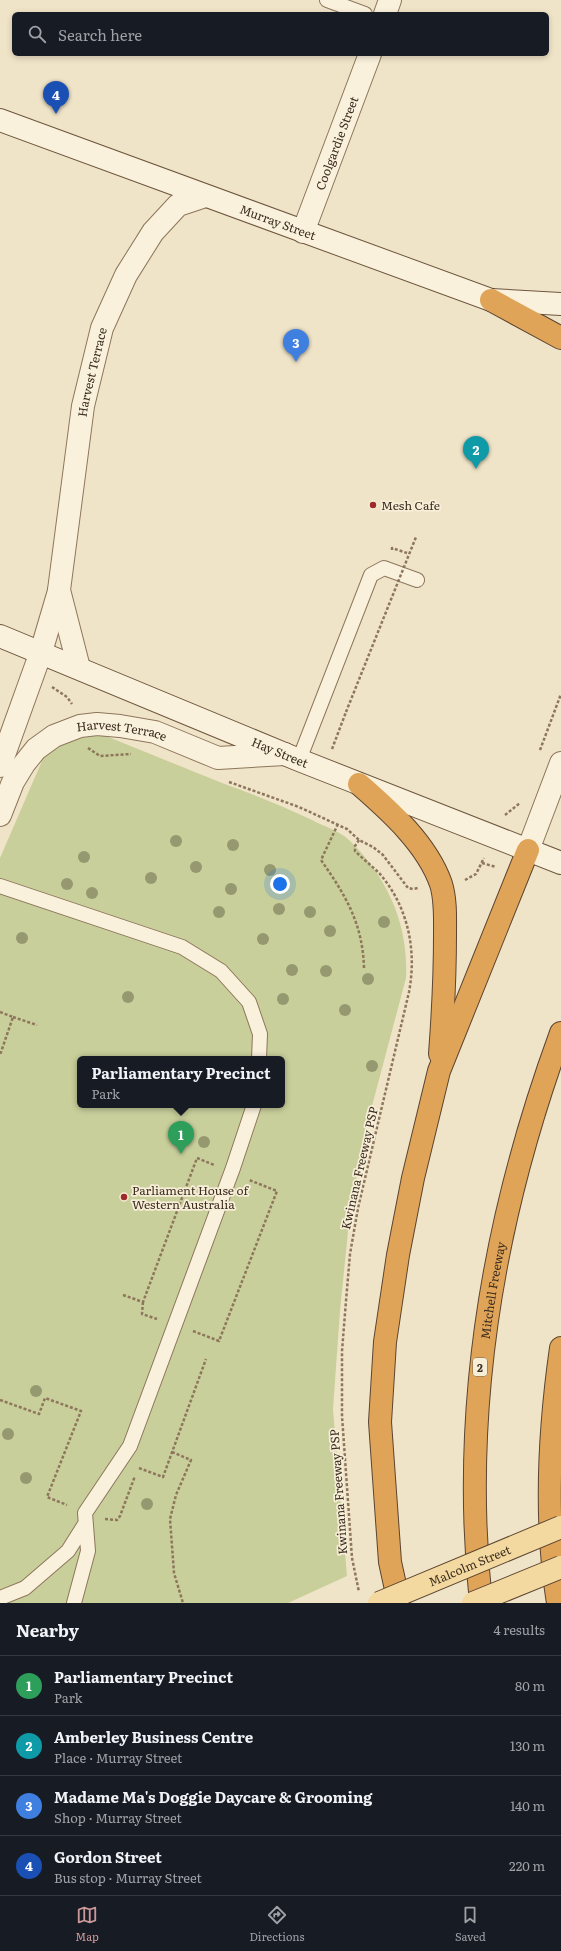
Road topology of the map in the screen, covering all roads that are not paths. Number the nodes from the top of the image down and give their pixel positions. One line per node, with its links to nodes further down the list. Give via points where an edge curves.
1 (327, 0): 3 (lane)
2 (390, 0): 4 (street)
3 (360, 12)
4 (386, 12)
5 (369, 56): 8 (street, Coolgardie Street)
6 (0, 120): 7 (street, Murray Street)
7 (206, 196): 8 (street, Murray Street); 13 (street, Harvest Terrace, via 178,205 153,232 126,275 102,328 84,406)
8 (303, 232): 9 (street, Murray Street)
9 (491, 300): 10 (street, Murray Street); 11 (highway)
10 (561, 304)
11 (561, 338)
12 (417, 580): 17 (lane, via 384,568 372,575)
13 (59, 590): 15 (street, Harvest Terrace); 16 (street, Harvest Terrace)
14 (0, 636): 15 (street, Hay Street)
15 (41, 652): 16 (street, Hay Street); 19 (street, Harvest Terrace)
16 (79, 668): 17 (street, Hay Street)
17 (292, 757): 20 (street, Hay Street); 21 (street, Harvest Terrace, via 218,758 155,732 97,724 80,726 54,736 36,749 13,782)
18 (561, 763): 22 (street)
19 (0, 766)
20 (359, 784): 22 (street, Hay Street); 27 (highway, via 392,812 406,829 420,847 440,884 445,919 445,969)
21 (0, 815)
22 (528, 850): 23 (street, Hay Street); 27 (highway)
23 (561, 863)
24 (0, 886): 26 (lane, via 182,947 221,971 249,1002 260,1034)
25 (561, 1033): 39 (highway, Mitchell Freeway / 2, via 544,1080 507,1213 492,1282 484,1339 477,1400 476,1471)
26 (259, 1056)
27 (439, 1071): 37 (highway, via 413,1178 385,1342 380,1422 390,1562)
28 (253, 1108): 31 (lane, via 130,1446 85,1513)
29 (561, 1348): 30 (highway)
30 (558, 1383): 40 (highway, via 550,1449 549,1508 553,1573)
31 (85, 1524): 34 (lane, via 68,1551 25,1588); 36 (lane, via 88,1551)
32 (561, 1527): 35 (main road, Malcolm Street, bridge)
33 (561, 1567): 38 (main road, bridge)
34 (0, 1598)
35 (369, 1600)
36 (74, 1603)
37 (399, 1603)
38 (473, 1603)
39 (481, 1603)
40 (558, 1603)

